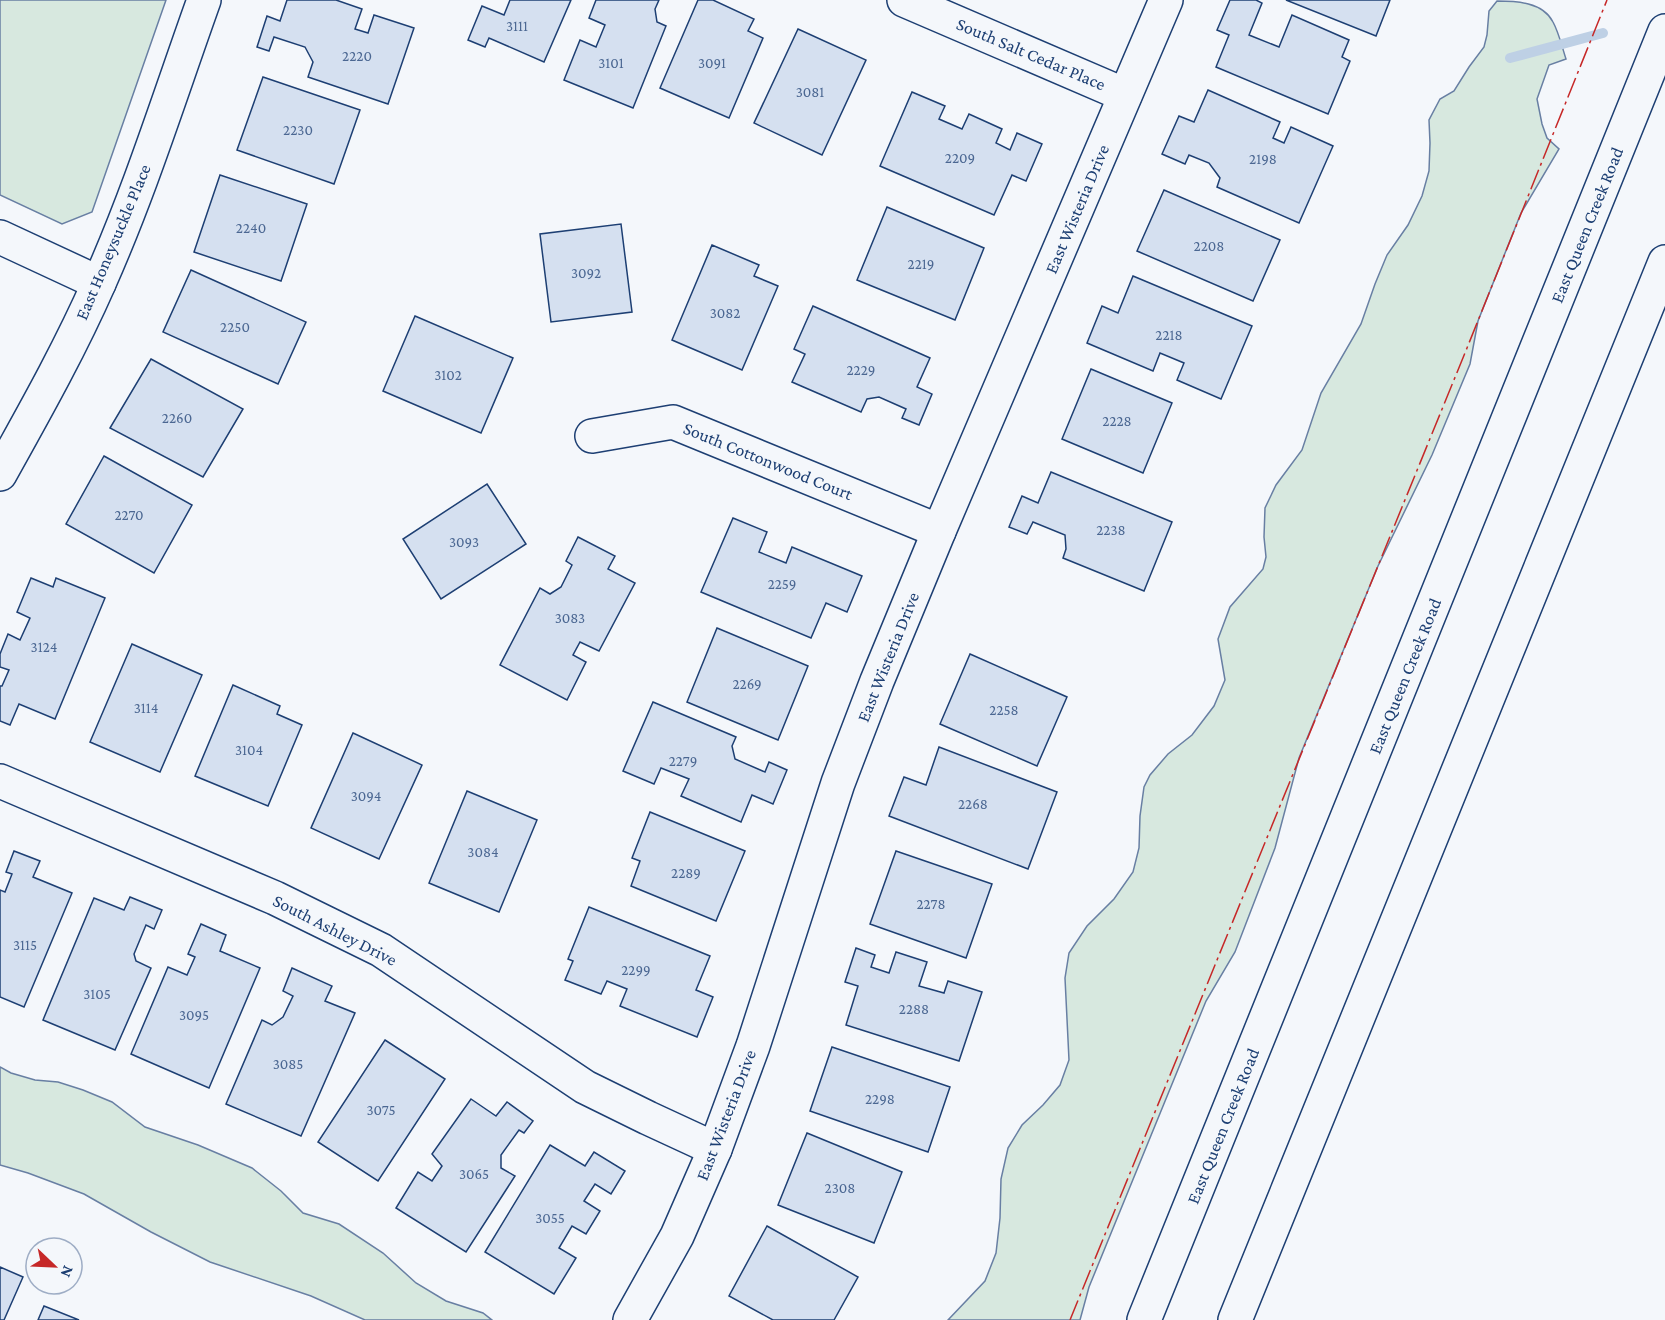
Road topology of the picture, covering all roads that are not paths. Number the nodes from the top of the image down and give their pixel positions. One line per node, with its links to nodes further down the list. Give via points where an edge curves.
1 (204, 0): 8 (street, East Honeysuckle Place)
2 (904, 0): 5 (street, South Salt Cedar Place)
3 (1166, 0): 5 (street, East Wisteria Drive)
4 (1665, 32): 15 (street, East Queen Creek Road)
5 (1125, 94): 11 (street, East Wisteria Drive)
6 (0, 237): 8 (street)
7 (1665, 262): 16 (street)
8 (99, 283): 10 (street, East Honeysuckle Place, via 55,376)
9 (592, 436): 11 (street, South Cottonwood Court, via 673,422)
10 (0, 474)
11 (939, 531): 13 (street, East Wisteria Drive, via 838,783 753,1046)
12 (0, 781): 13 (street, South Ashley Drive, via 275,898 381,950 585,1087)
13 (715, 1149): 14 (street, East Wisteria Drive, via 677,1236)
14 (630, 1320)
15 (1144, 1320)
16 (1235, 1320)

